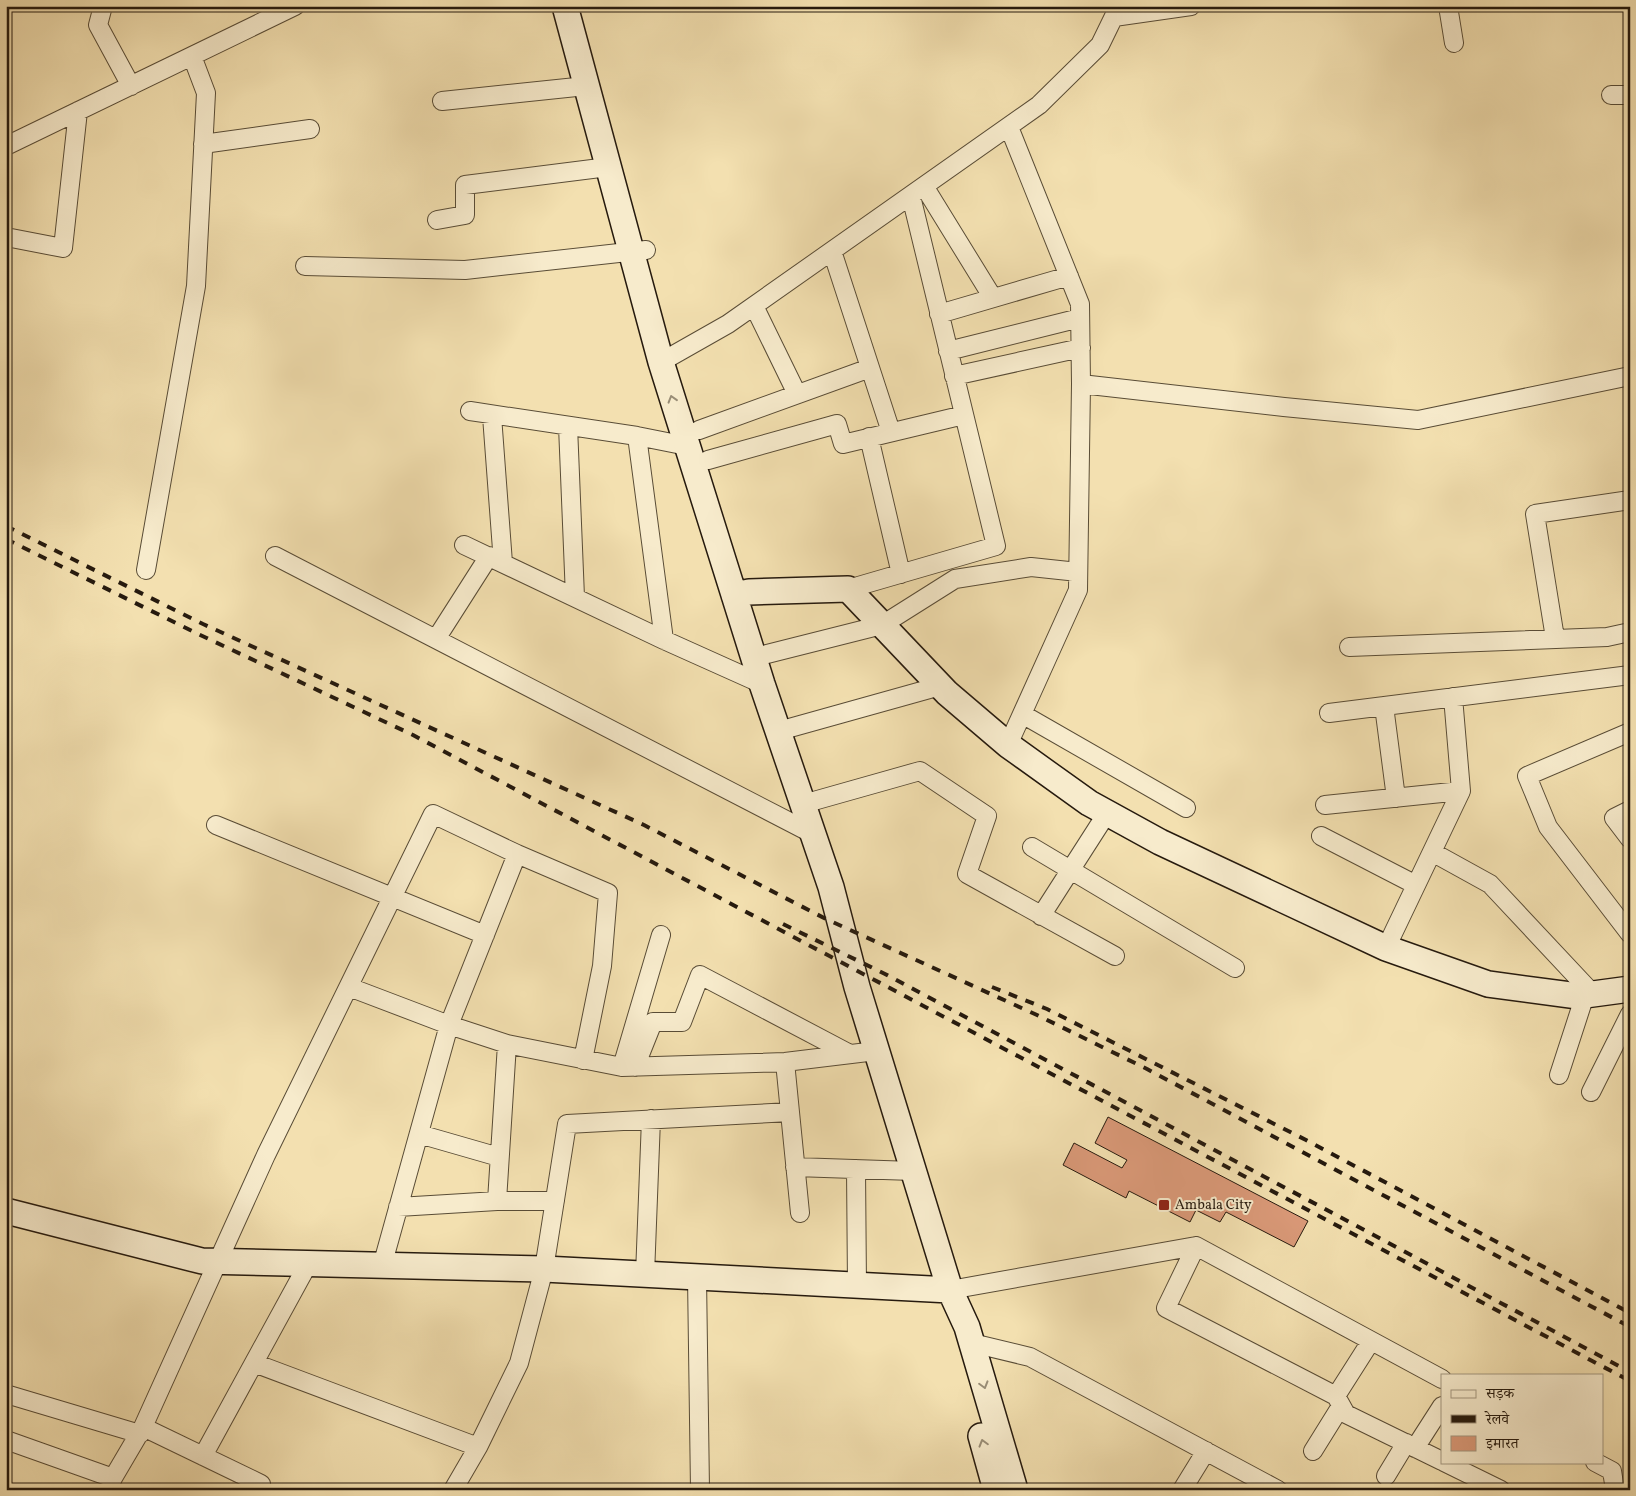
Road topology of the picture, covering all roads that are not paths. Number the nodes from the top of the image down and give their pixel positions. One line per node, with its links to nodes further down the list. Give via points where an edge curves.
1 (103, 6): 11 (street, via 98,25)
2 (295, 6): 8 (street)
3 (565, 6): 12 (main road)
4 (581, 6): 25 (main road)
5 (1191, 6): 7 (street)
6 (1448, 6): 9 (street)
7 (1116, 12): 17 (street, via 1100,45 1039,106)
8 (260, 14): 10 (street)
9 (1454, 43)
10 (192, 56): 11 (street); 19 (street, via 206,93)
11 (131, 86): 16 (street)
12 (586, 86): 15 (street); 21 (main road)
13 (1611, 94): 14 (street)
14 (1630, 95)
15 (442, 101)
16 (78, 111): 20 (street); 24 (street, via 63,248)
17 (1009, 127): 22 (street); 28 (street)
18 (310, 129): 19 (street)
19 (203, 144): 54 (street, via 196,286)
20 (6, 146)
21 (608, 168): 23 (street, via 465,184 465,215); 25 (main road)
22 (917, 191): 26 (street); 29 (street); 31 (street)
23 (437, 220)
24 (6, 237)
25 (638, 250): 27 (street, via 465,270); 35 (main road)
26 (832, 251): 30 (street); 36 (street)
27 (305, 266)
28 (1069, 276): 29 (street); 32 (street, via 1080,304)
29 (992, 298): 31 (street)
30 (754, 306): 35 (street); 40 (street)
31 (939, 314): 34 (street)
32 (1080, 318): 33 (street); 34 (street)
33 (1081, 348): 37 (street); 39 (street)
34 (948, 352): 37 (street)
35 (668, 358): 48 (main road)
36 (870, 368): 40 (street); 45 (street)
37 (954, 376): 42 (street)
38 (1630, 376): 39 (street, via 1418,420)
39 (1082, 384): 55 (street)
40 (797, 394): 48 (street)
41 (470, 411): 43 (street)
42 (964, 415): 45 (street); 56 (street, via 996,546)
43 (492, 416): 44 (street); 53 (street)
44 (568, 426): 46 (street); 59 (street)
45 (891, 432): 47 (street)
46 (637, 436): 48 (street); 64 (street)
47 (869, 437): 49 (street, via 843,444 837,424); 56 (street)
48 (693, 438): 49 (main road); 58 (main road)
49 (708, 460): 58 (main road)
50 (1630, 500): 62 (street, via 1535,514)
51 (464, 545): 53 (street)
52 (275, 556): 63 (street)
53 (496, 560): 59 (street); 63 (street)
54 (146, 570)
55 (1078, 572): 60 (street, via 1031,567 955,579); 73 (street, via 1078,590)
56 (901, 574): 57 (street)
57 (848, 590): 58 (main road); 60 (main road)
58 (741, 594): 66 (main road); 68 (main road)
59 (575, 596): 64 (street)
60 (882, 625): 66 (street); 69 (main road)
61 (1630, 632): 62 (street)
62 (1555, 638): 65 (street)
63 (436, 639): 85 (street)
64 (664, 640): 68 (street)
65 (1349, 647)
66 (768, 654): 74 (main road)
67 (1630, 675): 70 (street)
68 (762, 684): 79 (main road)
69 (940, 686): 74 (street); 76 (main road)
70 (1453, 697): 71 (street); 77 (street)
71 (1384, 706): 72 (street); 78 (street)
72 (1329, 713)
73 (1022, 714): 76 (street); 81 (street)
74 (786, 729): 79 (main road)
75 (1630, 732): 95 (street, via 1527,776 1548,827)
76 (1008, 745): 83 (main road, via 1089,804)
77 (1461, 791): 78 (street); 89 (street)
78 (1396, 798): 80 (street)
79 (802, 799): 85 (main road); 94 (street, via 920,770 987,816 966,874)
80 (1325, 805)
81 (1186, 808)
82 (1630, 810): 87 (street, via 1614,818)
83 (1107, 813): 91 (street); 98 (main road, via 1160,842)
84 (216, 825): 93 (street)
85 (813, 834): 107 (main road, via 831,887)
86 (1322, 836): 92 (street)
87 (1630, 839)
88 (1032, 847): 91 (street)
89 (1432, 852): 92 (street); 103 (street, via 1490,884)
90 (517, 854): 93 (street, via 433,814); 96 (street); 109 (street, via 608,892 602,966)
91 (1070, 870): 94 (street); 100 (street)
92 (1416, 885): 98 (street)
93 (392, 897): 96 (street); 101 (street)
94 (1041, 916): 99 (street)
95 (1630, 934)
96 (485, 935): 105 (street)
97 (661, 935): 111 (street)
98 (1386, 948): 103 (main road, via 1488,984)
99 (1115, 956)
100 (1235, 968)
101 (349, 987): 105 (street); 127 (street, via 266,1155)
102 (1630, 989): 103 (main road)
103 (1589, 995): 112 (street)
104 (1630, 1014): 113 (street)
105 (449, 1025): 106 (street); 116 (street)
106 (507, 1044): 109 (street); 117 (street)
107 (876, 1051): 108 (street); 120 (main road)
108 (850, 1054): 110 (street); 111 (street, via 700,975 682,1022 653,1022)
109 (583, 1060): 111 (street)
110 (785, 1062): 111 (street); 114 (street)
111 (629, 1067)
112 (1559, 1075)
113 (1592, 1092)
114 (790, 1112): 115 (street); 118 (street)
115 (651, 1119): 122 (street, via 568,1124); 131 (street)
116 (419, 1134): 117 (street); 123 (street)
117 (499, 1157): 121 (street)
118 (795, 1167): 119 (street); 125 (street)
119 (856, 1169): 120 (street); 133 (street)
120 (913, 1170): 134 (main road)
121 (497, 1201): 122 (street); 123 (street)
122 (555, 1201): 130 (street)
123 (398, 1207): 129 (street)
124 (6, 1211): 127 (main road, via 202,1261)
125 (800, 1213)
126 (1196, 1246): 134 (street); 135 (street); 140 (street, via 1166,1308)
127 (219, 1261): 128 (main road); 142 (street)
128 (308, 1264): 129 (main road); 137 (street)
129 (382, 1266): 130 (main road)
130 (544, 1270): 131 (main road); 144 (street, via 519,1363)
131 (645, 1274): 132 (main road)
132 (696, 1277): 133 (main road); 156 (street)
133 (857, 1286): 134 (main road)
134 (950, 1290): 136 (main road); 157 (main road, one-way to 134, via 953,1331)
135 (1371, 1341): 138 (street); 140 (street)
136 (972, 1343): 146 (street, via 1030,1357); 158 (main road, one-way to 158)
137 (254, 1363): 144 (street); 148 (street)
138 (1441, 1379)
139 (6, 1394): 142 (street)
140 (1338, 1401): 145 (street, via 1346,1414); 147 (street)
141 (1441, 1407): 145 (street)
142 (141, 1430): 148 (street); 153 (street)
143 (6, 1440): 153 (street)
144 (478, 1446): 155 (street)
145 (1410, 1446): 149 (street); 152 (street)
146 (1206, 1451): 159 (street); 160 (street)
147 (1313, 1451)
148 (204, 1456): 154 (street, via 261,1484)
149 (1441, 1461)
150 (1447, 1464): 161 (street)
151 (1599, 1464): 162 (street, via 1612,1471)
152 (1386, 1476)
153 (111, 1484)
154 (259, 1490)
155 (452, 1490)
156 (700, 1490)
157 (996, 1490)
158 (1014, 1490)
159 (1182, 1490)
160 (1278, 1490)
161 (1500, 1490)
162 (1615, 1490)

